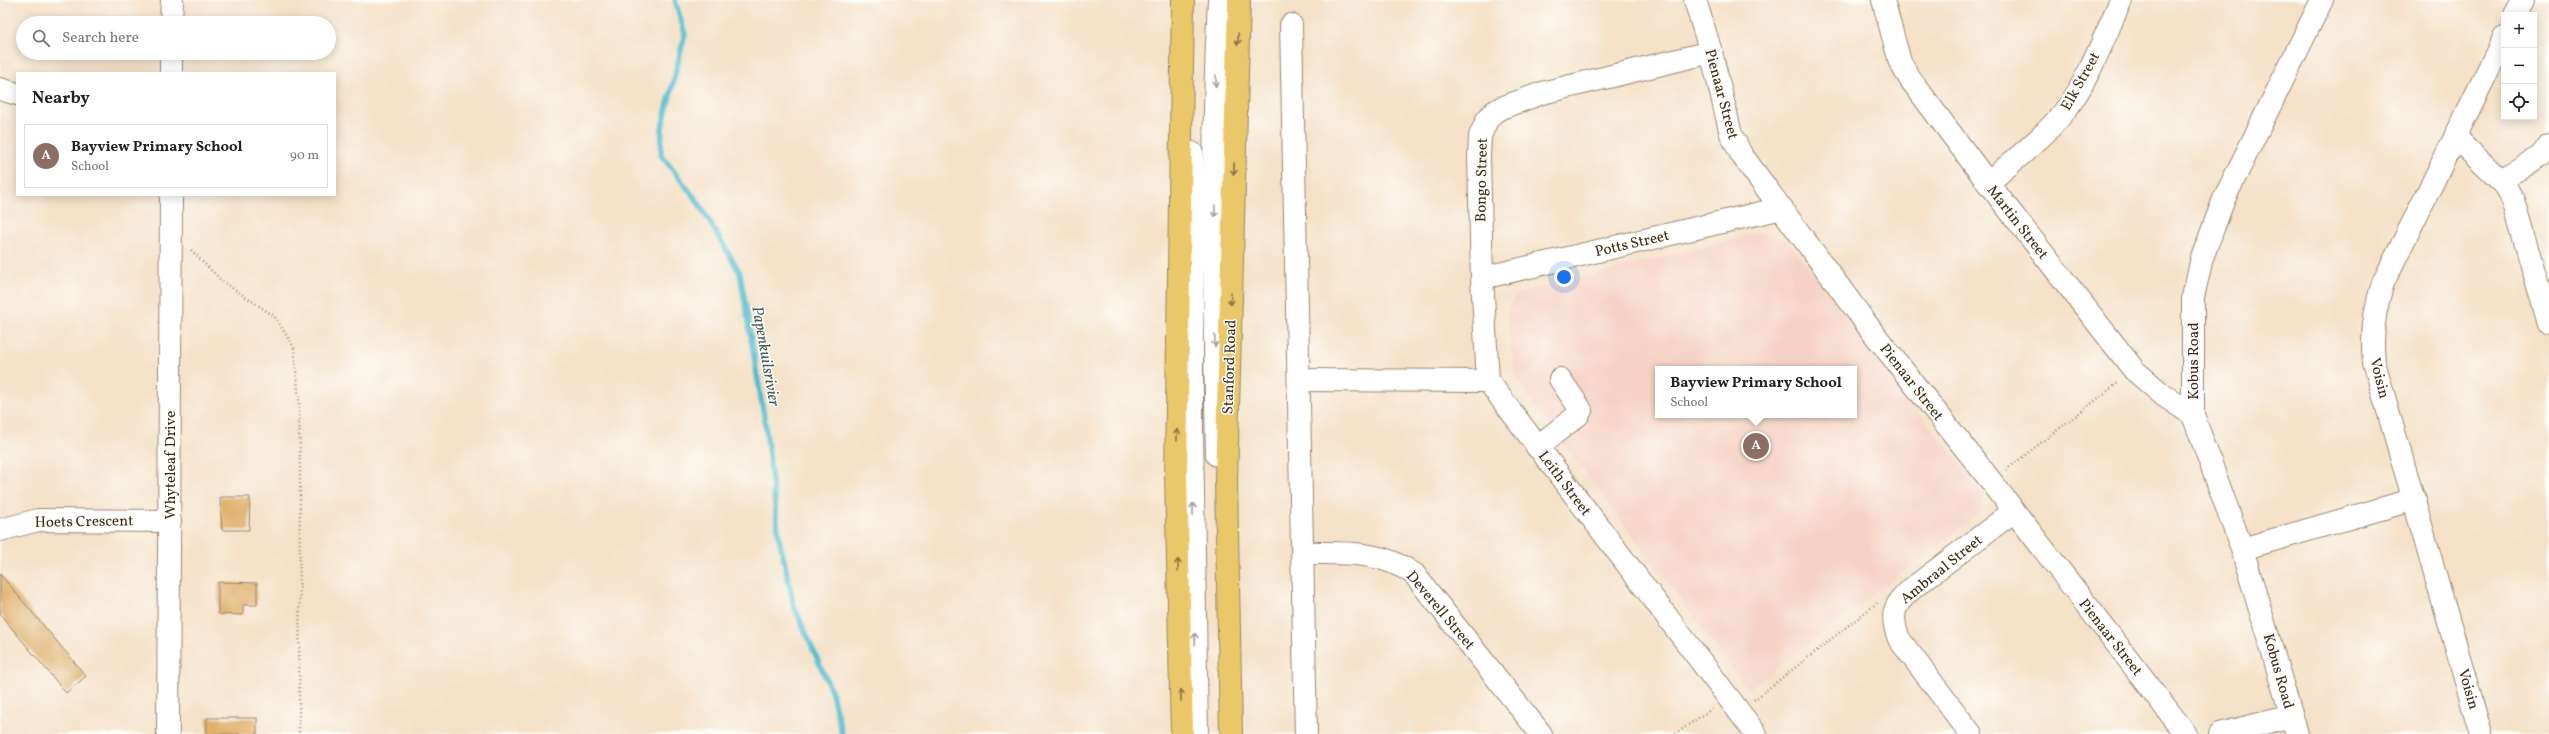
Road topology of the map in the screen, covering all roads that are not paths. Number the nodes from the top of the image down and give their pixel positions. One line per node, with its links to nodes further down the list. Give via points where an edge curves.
1 (172, 0): 12 (street)
2 (1183, 0): 41 (main road, one-way to 2, via 1176,474)
3 (1194, 0): 42 (street, one-way to 3, via 1191,241)
4 (1219, 0): 43 (street, one-way to 43, via 1214,325)
5 (1239, 0): 44 (main road, Stanford Road, one-way to 44, via 1226,481)
6 (1695, 0): 15 (street, Pienaar Street)
7 (1883, 0): 23 (street, Martin Street, via 1903,68)
8 (2121, 0): 23 (street, Elk Street, via 2092,62 2065,111 2045,134)
9 (2322, 0): 31 (street, Kobus Road, via 2251,140 2212,227 2202,258 2194,297)
10 (2523, 0): 11 (street)
11 (2517, 12)
12 (172, 16)
13 (1291, 25): 29 (street)
14 (2501, 44): 20 (street, Voisin)
15 (1711, 52): 25 (street, Pienaar Street, via 1735,146); 26 (street, Bongo Street, via 1542,94 1494,112 1480,136)
16 (171, 60): 17 (street)
17 (171, 72)
18 (0, 89): 19 (street)
19 (16, 94)
20 (2455, 137): 22 (street); 33 (street, Voisin, via 2383,283 2374,314 2374,362)
21 (2549, 145): 22 (street, via 2541,156)
22 (2500, 180): 27 (street, via 2513,200)
23 (1988, 183): 31 (street, Martin Street, via 2134,370 2163,395)
24 (171, 196): 35 (street, Whyteleaf Drive)
25 (1782, 208): 26 (street, Potts Street); 34 (street, Pienaar Street, via 1871,330)
26 (1482, 278): 30 (street, Bongo Street)
27 (2549, 324)
28 (1560, 379): 32 (street, via 1581,410)
29 (1300, 380): 30 (street); 38 (street)
30 (1488, 381): 32 (street, Leith Street)
31 (2193, 415): 37 (street, Kobus Road)
32 (1537, 447): 47 (street, Leith Street)
33 (2416, 499): 37 (street); 51 (street, Voisin)
34 (2014, 511): 48 (street, Ambraal Street, via 1900,599 1893,615 1898,639); 49 (street, Pienaar Street)
35 (170, 521): 36 (street, Hoets Crescent, via 38,520); 40 (street, Whyteleaf Drive)
36 (0, 530)
37 (2242, 549): 39 (street, Kobus Road)
38 (1303, 553): 45 (street); 46 (street, Deverell Street, via 1349,553 1379,557 1403,566 1414,574)
39 (2294, 725): 50 (street)
40 (168, 734)
41 (1182, 734)
42 (1197, 734)
43 (1221, 734)
44 (1231, 734)
45 (1306, 734)
46 (1541, 734)
47 (1756, 734)
48 (1972, 734)
49 (2186, 734)
50 (2220, 734)
51 (2482, 734)

